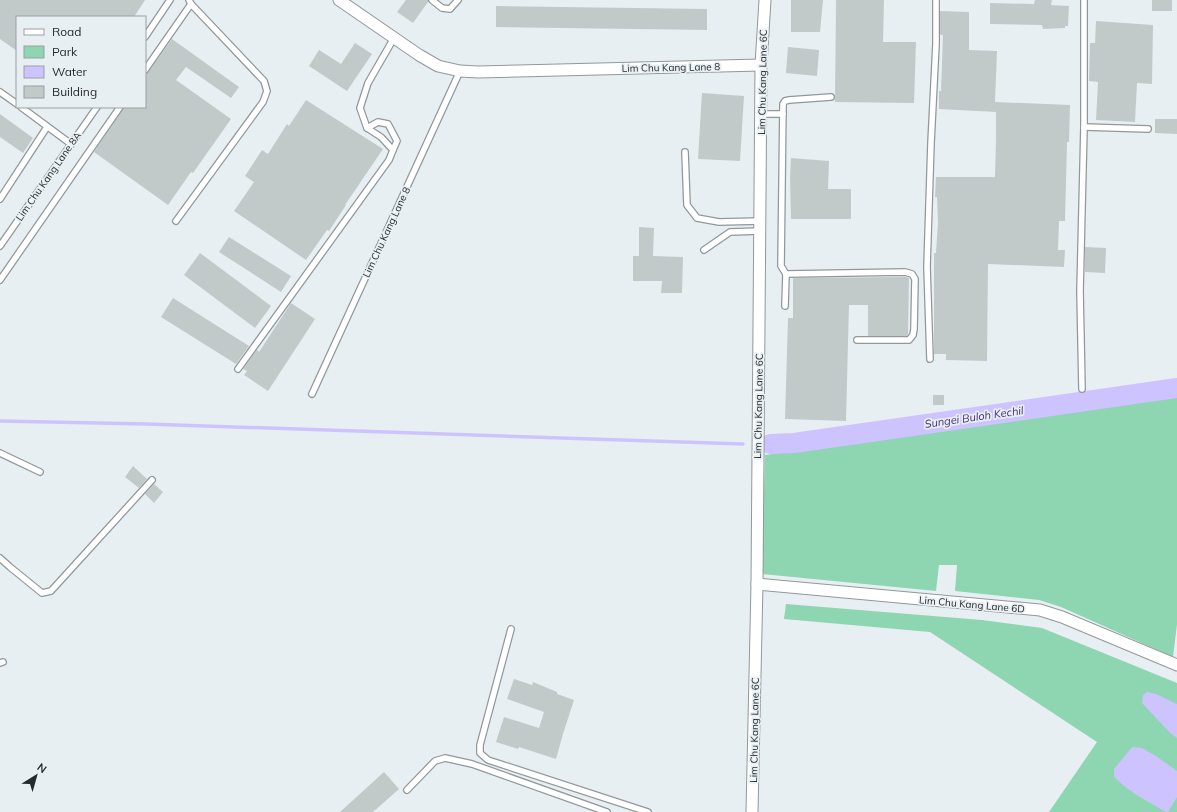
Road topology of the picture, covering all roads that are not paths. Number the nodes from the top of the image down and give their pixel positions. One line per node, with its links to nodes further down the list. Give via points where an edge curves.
1 (170, 0): 9 (lane)
2 (339, 0): 10 (street, Lim Chu Kang Lane 8)
3 (432, 0): 4 (lane, via 442,8 450,9)
4 (458, 0)
5 (765, 0): 11 (street, Lim Chu Kang Lane 6C)
6 (936, 0): 38 (lane, via 928,259)
7 (1084, 0): 24 (lane)
8 (190, 2): 12 (lane); 30 (lane, via 264,81 267,91 263,102)
9 (146, 36)
10 (394, 38): 13 (street, Lim Chu Kang Lane 8, via 438,66); 23 (lane, via 368,83 360,108)
11 (761, 65): 13 (street, Lim Chu Kang Lane 8); 20 (street, Lim Chu Kang Lane 6C)
12 (146, 68)
13 (460, 71): 41 (lane, Lim Chu Kang Lane 8)
14 (0, 92): 16 (lane)
15 (831, 97): 21 (lane, via 785,101)
16 (16, 103)
17 (22, 108): 22 (lane)
18 (96, 108): 26 (lane, Lim Chu Kang Lane 8A)
19 (119, 108): 35 (lane)
20 (761, 114): 21 (lane); 31 (street, Lim Chu Kang Lane 6C)
21 (783, 114): 34 (lane, via 781,266)
22 (47, 127): 26 (lane); 29 (lane)
23 (367, 128): 27 (lane, via 381,137); 27 (lane, via 378,122 388,124 397,141)
24 (1084, 128): 25 (lane); 40 (lane, via 1080,291)
25 (1148, 130)
26 (72, 144): 32 (lane, Lim Chu Kang Lane 8A)
27 (393, 150): 39 (lane)
28 (685, 152): 31 (lane, via 687,205 697,218)
29 (0, 199)
30 (176, 222)
31 (760, 226): 33 (lane, via 730,232); 46 (street, Lim Chu Kang Lane 6C)
32 (0, 246)
33 (704, 250)
34 (786, 274): 36 (lane); 37 (lane, via 912,274 915,279 914,329 909,340)
35 (0, 280)
36 (785, 306)
37 (857, 340)
38 (930, 359)
39 (238, 369)
40 (1082, 390)
41 (312, 394)
42 (0, 453): 43 (lane)
43 (40, 472)
44 (152, 480): 45 (lane, via 50,590 42,593)
45 (0, 558)
46 (757, 584): 48 (street, Lim Chu Kang Lane 6D, via 1040,610); 52 (street, Lim Chu Kang Lane 6C)
47 (511, 629): 51 (lane, via 480,744 480,753 488,760)
48 (1177, 665)
49 (407, 790): 50 (lane, via 435,761 445,758 472,764)
50 (607, 812)
51 (648, 812)
52 (752, 812)

